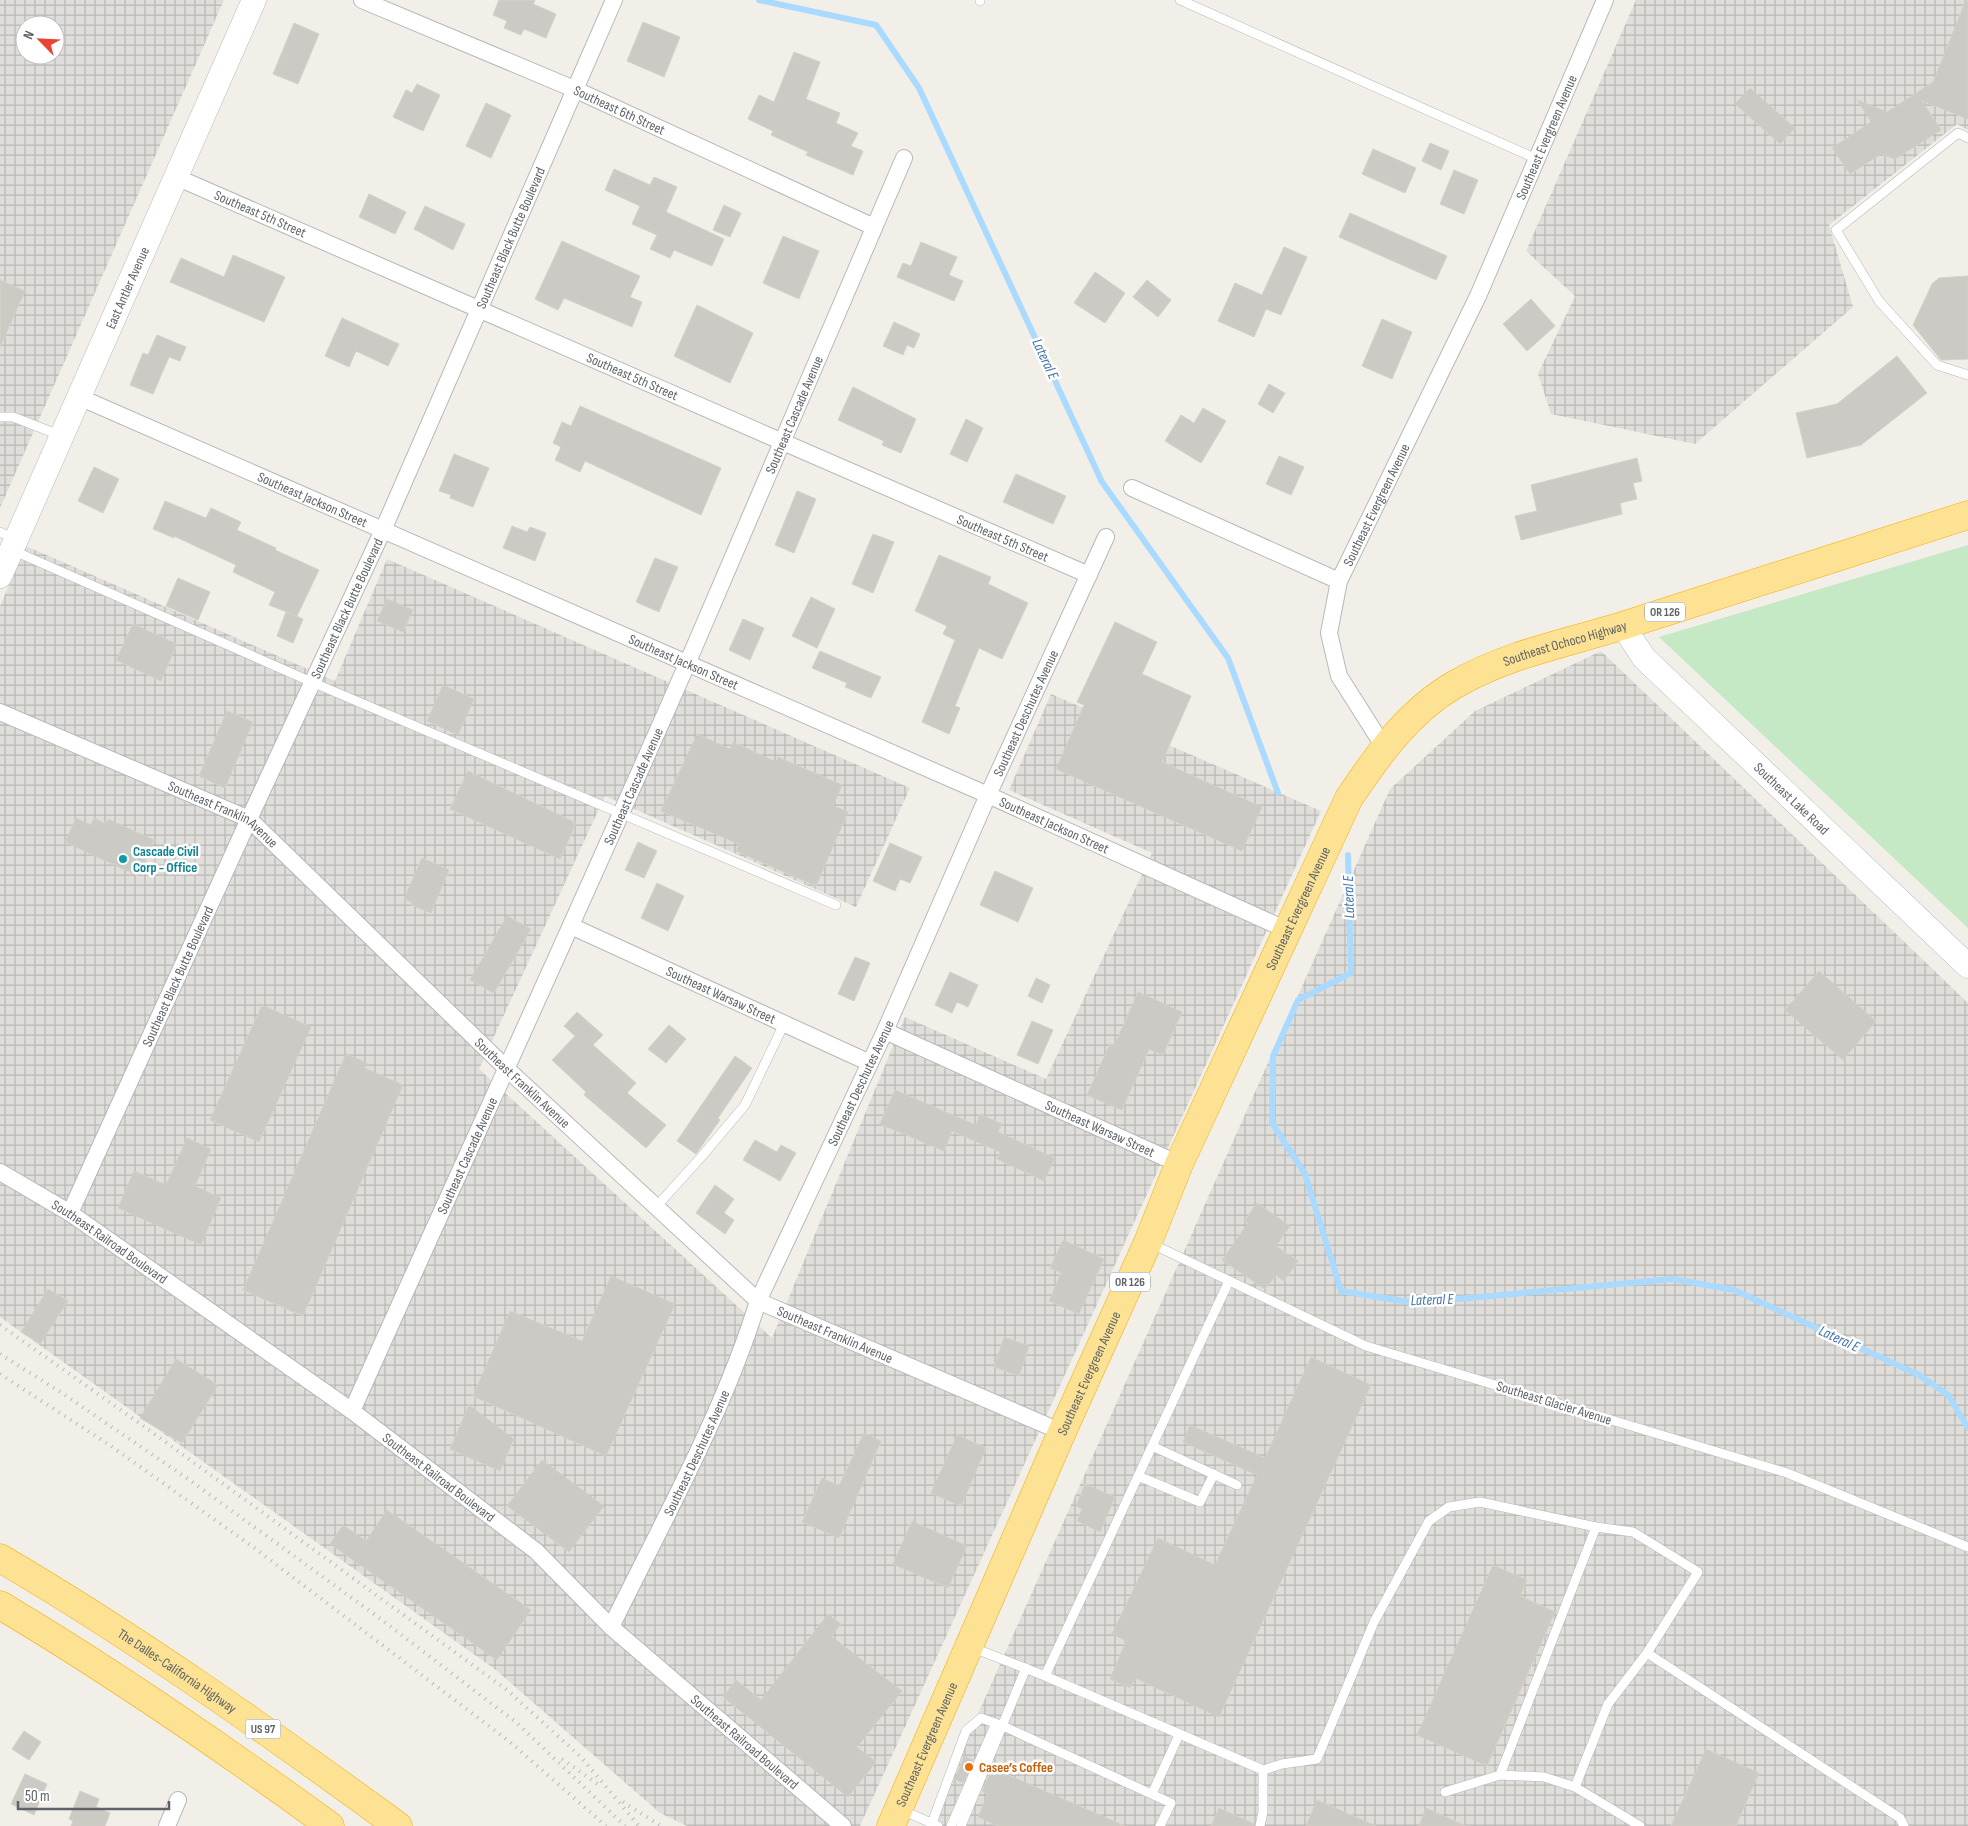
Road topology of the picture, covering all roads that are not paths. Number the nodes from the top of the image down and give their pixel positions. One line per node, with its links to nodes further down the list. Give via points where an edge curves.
1 (254, 0): 10 (street, East Antler Avenue)
2 (362, 0): 6 (street, Southeast 6th Street)
3 (614, 0): 6 (street, Southeast Black Butte Boulevard)
4 (1180, 0): 9 (lane)
5 (1605, 0): 9 (street, Southeast Evergreen Avenue)
6 (574, 90): 11 (street, Southeast 6th Street); 12 (street, Southeast Black Butte Boulevard)
7 (1968, 138): 13 (lane, via 1958,133 1836,230 1879,301 1937,365)
8 (904, 158): 11 (street, Southeast Cascade Avenue)
9 (1537, 159): 25 (street, Southeast Evergreen Avenue, via 1478,296)
10 (176, 177): 12 (street, Southeast 5th Street); 14 (street, East Antler Avenue)
11 (874, 227): 17 (street, Southeast Cascade Avenue)
12 (480, 308): 17 (street, Southeast 5th Street); 20 (street, Southeast Black Butte Boulevard)
13 (1968, 374)
14 (80, 397): 16 (street, East Antler Avenue); 20 (street, Southeast Jackson Street)
15 (0, 417): 16 (lane, via 13,417)
16 (62, 436): 22 (street, East Antler Avenue)
17 (781, 443): 23 (street, Southeast 5th Street); 27 (street, Southeast Cascade Avenue)
18 (1132, 488): 25 (street)
19 (1968, 515): 26 (highway, Southeast Ochoco Highway / OR 126)
20 (383, 530): 27 (street, Southeast Jackson Street); 28 (street, Southeast Black Butte Boulevard)
21 (1106, 537): 23 (street, Southeast Deschutes Avenue)
22 (9, 540): 24 (street, East Antler Avenue); 28 (lane)
23 (1089, 575): 31 (street, Southeast Deschutes Avenue)
24 (0, 576)
25 (1339, 581): 30 (street, Southeast Evergreen Avenue, via 1329,633 1339,676)
26 (1623, 626): 30 (highway, Southeast Ochoco Highway / OR 126, via 1497,663 1454,685 1426,705); 37 (street, Southeast Lake Road, via 1644,658)
27 (688, 663): 31 (street, Southeast Jackson Street); 32 (street, Southeast Cascade Avenue)
28 (314, 683): 32 (lane); 33 (street, Southeast Black Butte Boulevard)
29 (0, 712): 33 (street, Southeast Franklin Avenue)
30 (1384, 747): 36 (highway, Southeast Evergreen Avenue / OR 126, via 1349,798)
31 (988, 795): 36 (street, Southeast Jackson Street); 39 (street, Southeast Deschutes Avenue)
32 (621, 813): 34 (lane); 35 (street, Southeast Cascade Avenue)
33 (249, 819): 41 (street, Southeast Franklin Avenue); 45 (street, Southeast Black Butte Boulevard)
34 (836, 905)
35 (571, 926): 38 (street, Southeast Warsaw Street); 41 (street, Southeast Cascade Avenue)
36 (1287, 930): 42 (highway, Southeast Evergreen Avenue / OR 126)
37 (1968, 966)
38 (784, 1024): 40 (street, Southeast Warsaw Street); 44 (lane, via 745,1105)
39 (885, 1031): 40 (street, Southeast Deschutes Avenue); 42 (street, Southeast Warsaw Street)
40 (870, 1064): 48 (street, Southeast Deschutes Avenue)
41 (506, 1068): 44 (street, Southeast Franklin Avenue); 49 (street, Southeast Cascade Avenue)
42 (1179, 1164): 46 (highway, Southeast Evergreen Avenue / OR 126)
43 (0, 1172): 45 (street, Southeast Railroad Boulevard)
44 (656, 1207): 48 (street, Southeast Franklin Avenue)
45 (70, 1213): 49 (street, Southeast Railroad Boulevard)
46 (1148, 1242): 47 (lane, Southeast Glacier Avenue); 50 (highway, Southeast Evergreen Avenue / OR 126)
47 (1229, 1281): 51 (lane); 56 (lane, Southeast Glacier Avenue, via 1366,1346 1787,1473)
48 (758, 1301): 50 (street, Southeast Franklin Avenue); 59 (street, Southeast Deschutes Avenue, via 748,1334 704,1438)
49 (352, 1411): 59 (street, Southeast Railroad Boulevard, via 536,1551)
50 (1062, 1432): 60 (highway, Southeast Evergreen Avenue / OR 126)
51 (1152, 1446): 52 (lane); 53 (lane)
52 (1214, 1474): 53 (lane, via 1200,1502); 54 (lane)
53 (1138, 1476): 63 (lane)
54 (1237, 1485)
55 (1596, 1527): 61 (lane, via 1634,1532 1698,1572); 66 (lane, via 1480,1502 1449,1507 1429,1522 1374,1622 1317,1759); 67 (lane)
56 (1968, 1547)
57 (0, 1558): 76 (highway, The Dalles-California Highway / US 97, via 134,1642 285,1744)
58 (0, 1605): 75 (highway, via 104,1670 262,1776)
59 (611, 1628): 77 (street, Southeast Railroad Boulevard)
60 (969, 1646): 62 (lane); 72 (highway, Southeast Evergreen Avenue / OR 126)
61 (1647, 1653): 68 (lane, via 1608,1704); 83 (lane, via 1900,1818)
62 (1026, 1668): 63 (lane); 64 (lane)
63 (1045, 1676): 65 (lane)
64 (1000, 1724): 70 (lane); 73 (lane, via 982,1718 966,1731); 78 (lane); 79 (lane)
65 (1179, 1735): 66 (lane); 70 (lane)
66 (1263, 1770): 81 (lane)
67 (1500, 1775): 68 (lane, via 1544,1777); 69 (lane)
68 (1576, 1786): 82 (lane)
69 (1445, 1792)
70 (1152, 1794): 80 (lane, via 1171,1803)
71 (178, 1800): 74 (street)
72 (895, 1818): 73 (lane)
73 (935, 1824)
74 (167, 1826)
75 (330, 1826)
76 (398, 1826)
77 (843, 1826)
78 (951, 1826)
79 (961, 1826)
80 (1160, 1826)
81 (1260, 1826)
82 (1640, 1826)
83 (1904, 1826)

